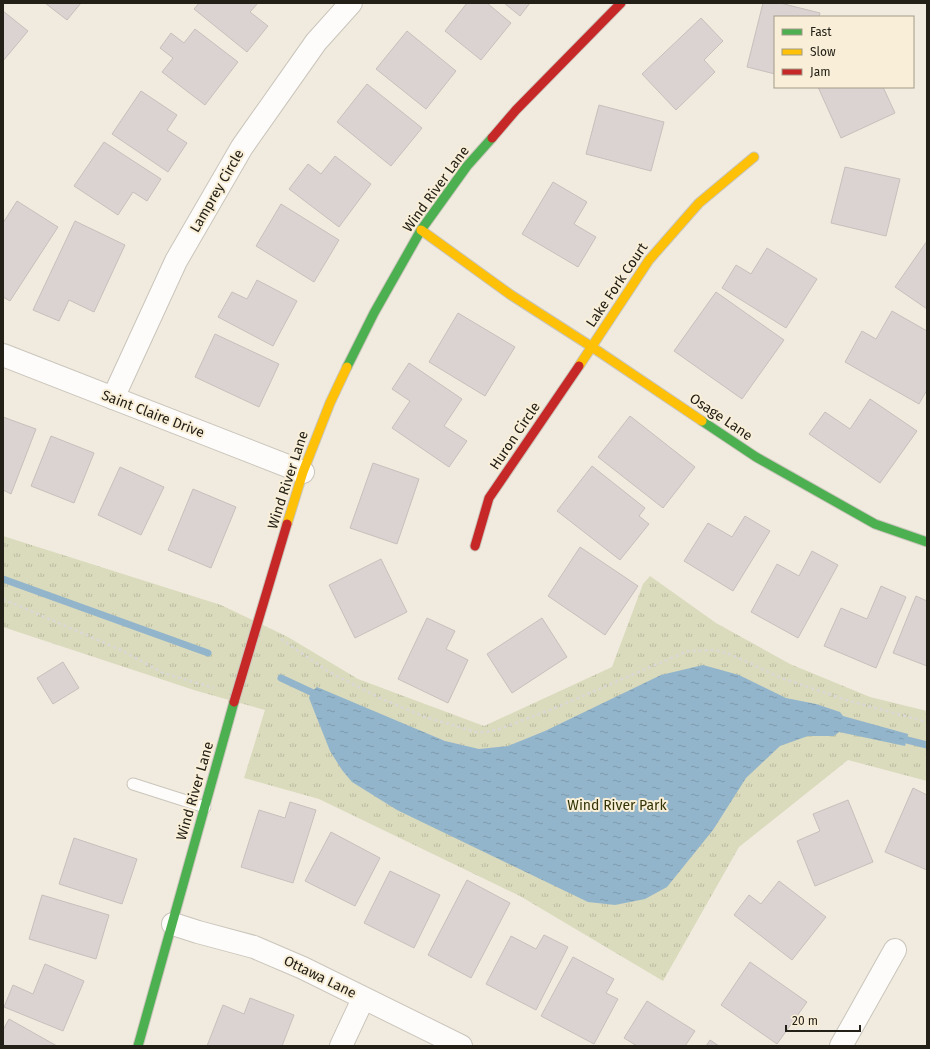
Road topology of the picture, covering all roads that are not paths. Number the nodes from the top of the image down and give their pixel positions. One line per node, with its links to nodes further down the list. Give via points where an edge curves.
1 (351, 3): 7 (street, Lamprey Circle, via 316,42 242,147 176,261)
2 (621, 3): 4 (street, Wind River Lane, via 516,110 467,166)
3 (754, 157): 5 (street, Lake Fork Court, via 699,203 649,260)
4 (421, 230): 5 (street, Osage Lane, via 511,295); 8 (street, Wind River Lane, via 374,313 330,403)
5 (592, 347): 9 (street, Osage Lane, via 756,457 875,524); 10 (street, Huron Circle, via 489,498)
6 (3, 355): 7 (street, Saint Claire Drive)
7 (113, 398): 8 (street, Saint Claire Drive)
8 (303, 472): 12 (street, Wind River Lane)
9 (927, 542)
10 (474, 546)
11 (133, 784): 12 (lane)
12 (205, 807): 13 (street, Wind River Lane)
13 (173, 924): 15 (street, Ottawa Lane, via 254,947 303,968); 16 (street, Wind River Lane)
14 (895, 950): 19 (street)
15 (363, 999): 17 (street); 18 (street, Ottawa Lane)
16 (138, 1046)
17 (341, 1046)
18 (460, 1046)
19 (841, 1046)

